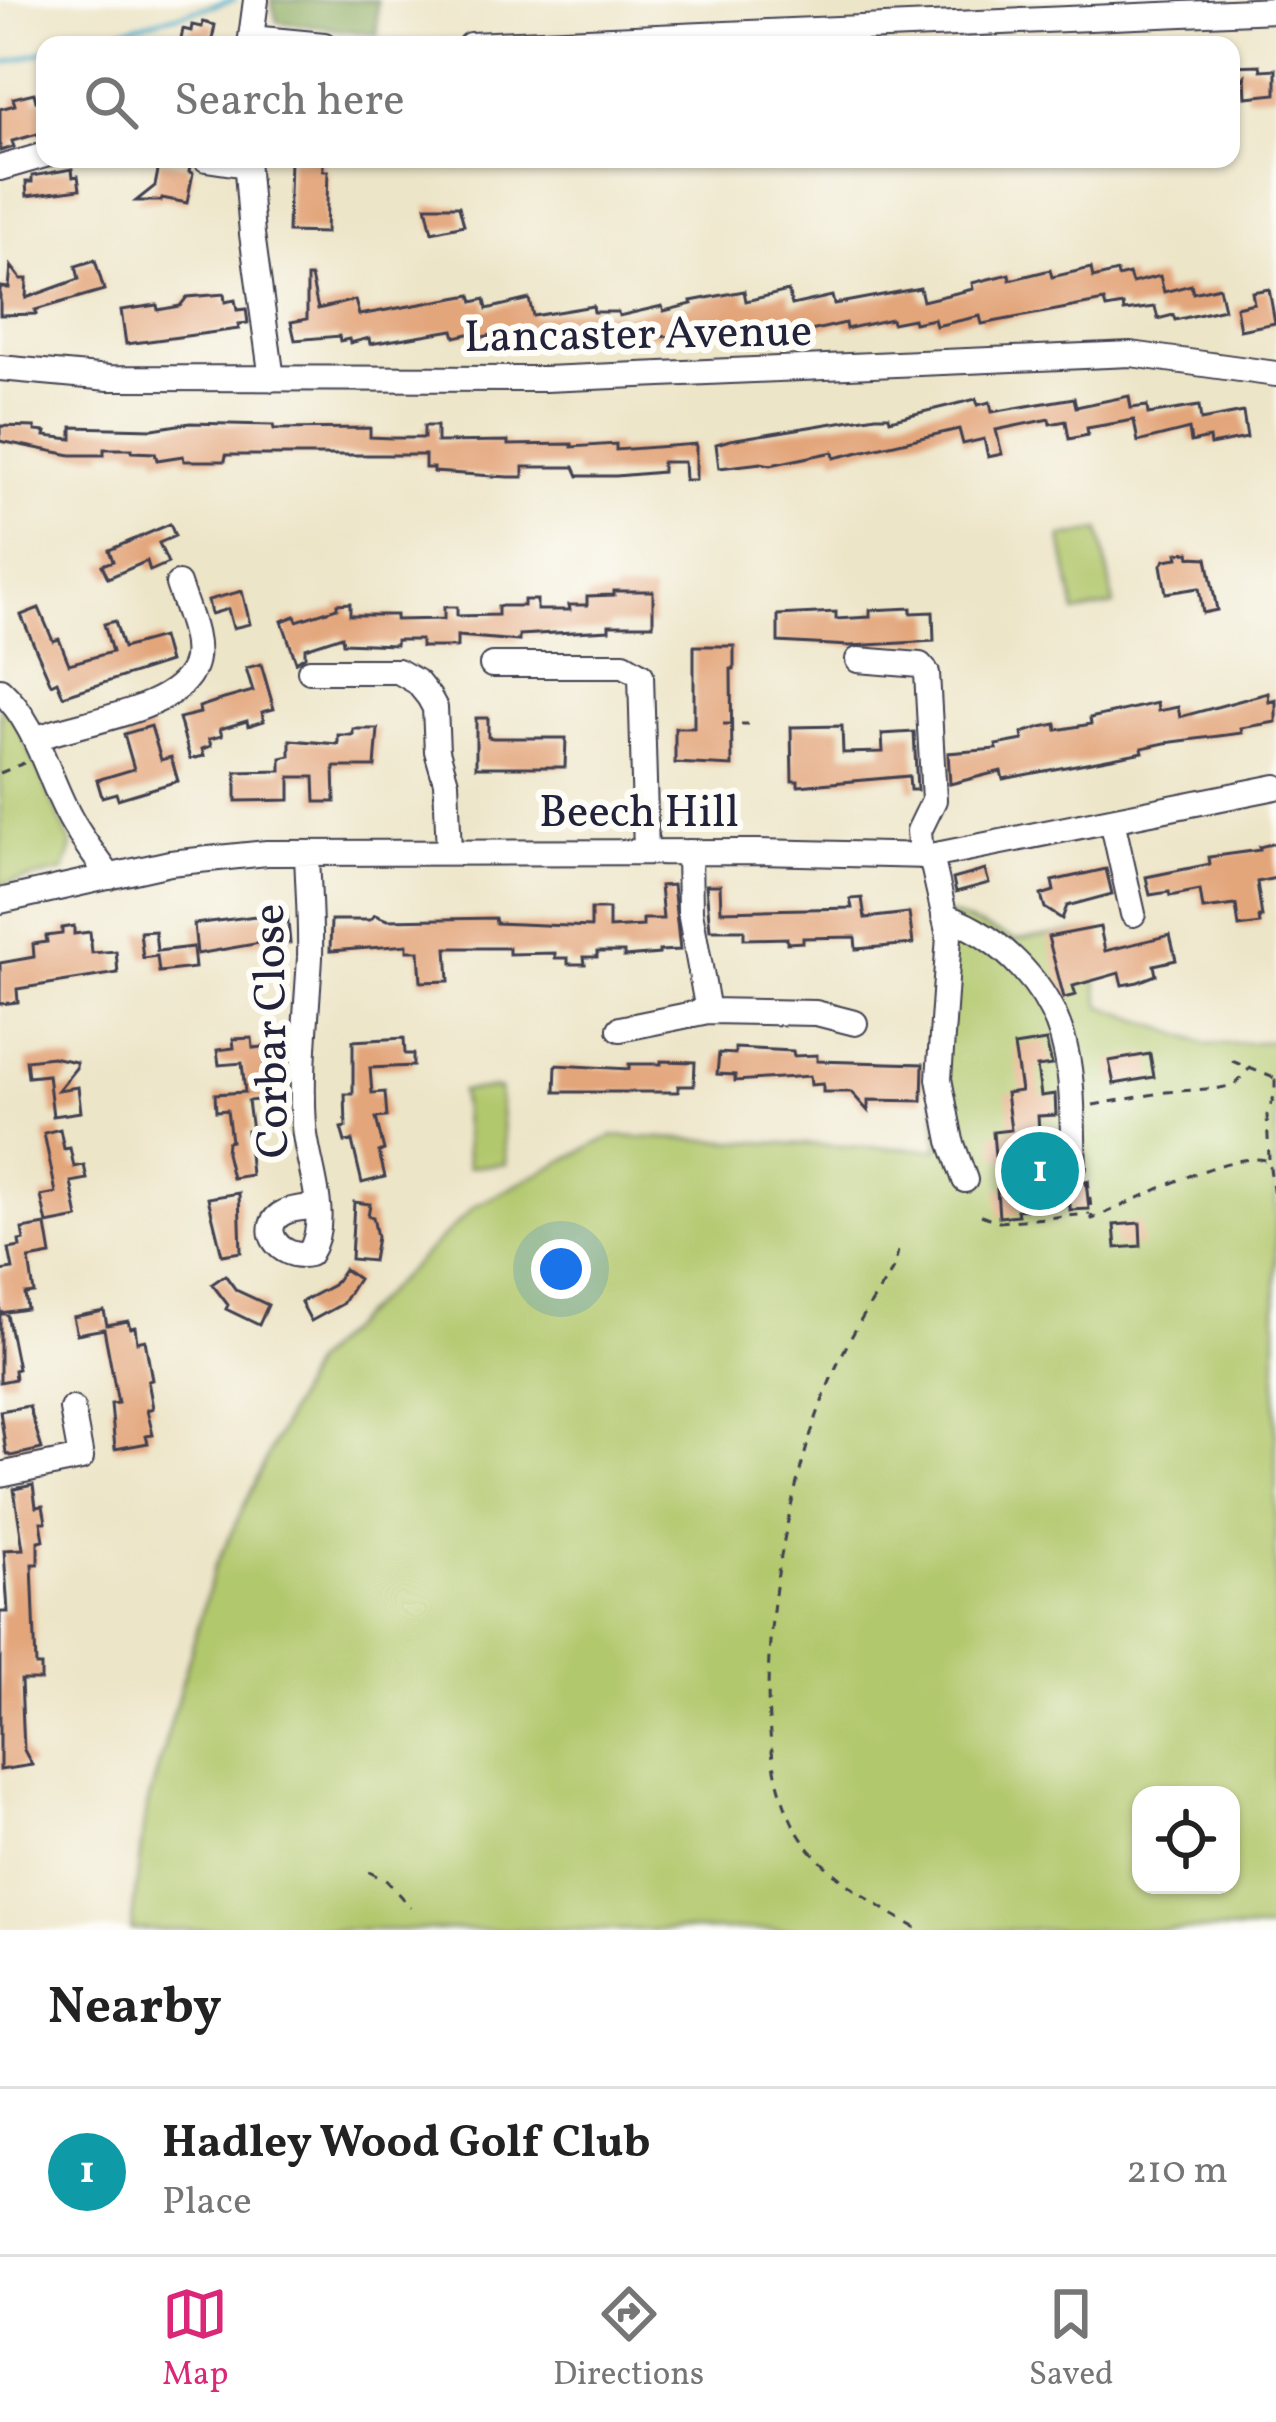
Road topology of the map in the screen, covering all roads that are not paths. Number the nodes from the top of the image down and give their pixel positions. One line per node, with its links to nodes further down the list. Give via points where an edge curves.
1 (255, 4): 3 (street)
2 (1276, 10): 4 (street)
3 (251, 36)
4 (677, 36)
5 (36, 158): 6 (street)
6 (0, 168)
7 (247, 168): 10 (street)
8 (0, 368): 10 (street, Lancaster Avenue)
9 (1276, 374): 10 (street, Lancaster Avenue, via 1088,354 657,377)
10 (272, 379)
11 (178, 584): 16 (street, via 195,643 194,666 182,682 157,702)
12 (858, 660): 23 (street, via 920,665 927,673 934,800 919,831)
13 (491, 665): 20 (street, via 624,664 641,674)
14 (310, 671): 19 (street, via 398,671 429,697)
15 (0, 690): 16 (street)
16 (39, 748): 24 (street, via 68,815)
17 (1276, 787): 18 (street, Beech Hill)
18 (1112, 820): 23 (street, Beech Hill); 26 (street)
19 (449, 852): 20 (street, Beech Hill); 22 (street, Beech Hill)
20 (646, 852): 21 (street, Beech Hill)
21 (688, 852): 23 (street, Beech Hill); 28 (street)
22 (307, 853): 24 (street, Beech Hill, via 221,856); 33 (street, Corbar Close, via 304,1128)
23 (926, 856): 27 (street)
24 (110, 877): 25 (street, Beech Hill)
25 (0, 901)
26 (1133, 914)
27 (944, 916): 31 (street, via 1016,959 1048,1005 1066,1051); 32 (street, via 939,1079)
28 (708, 1010): 29 (street, via 816,1013); 30 (street)
29 (855, 1023)
30 (620, 1029)
31 (1073, 1166)
32 (965, 1180)
33 (317, 1206)
34 (72, 1409): 35 (street, via 81,1458)
35 (0, 1475)

